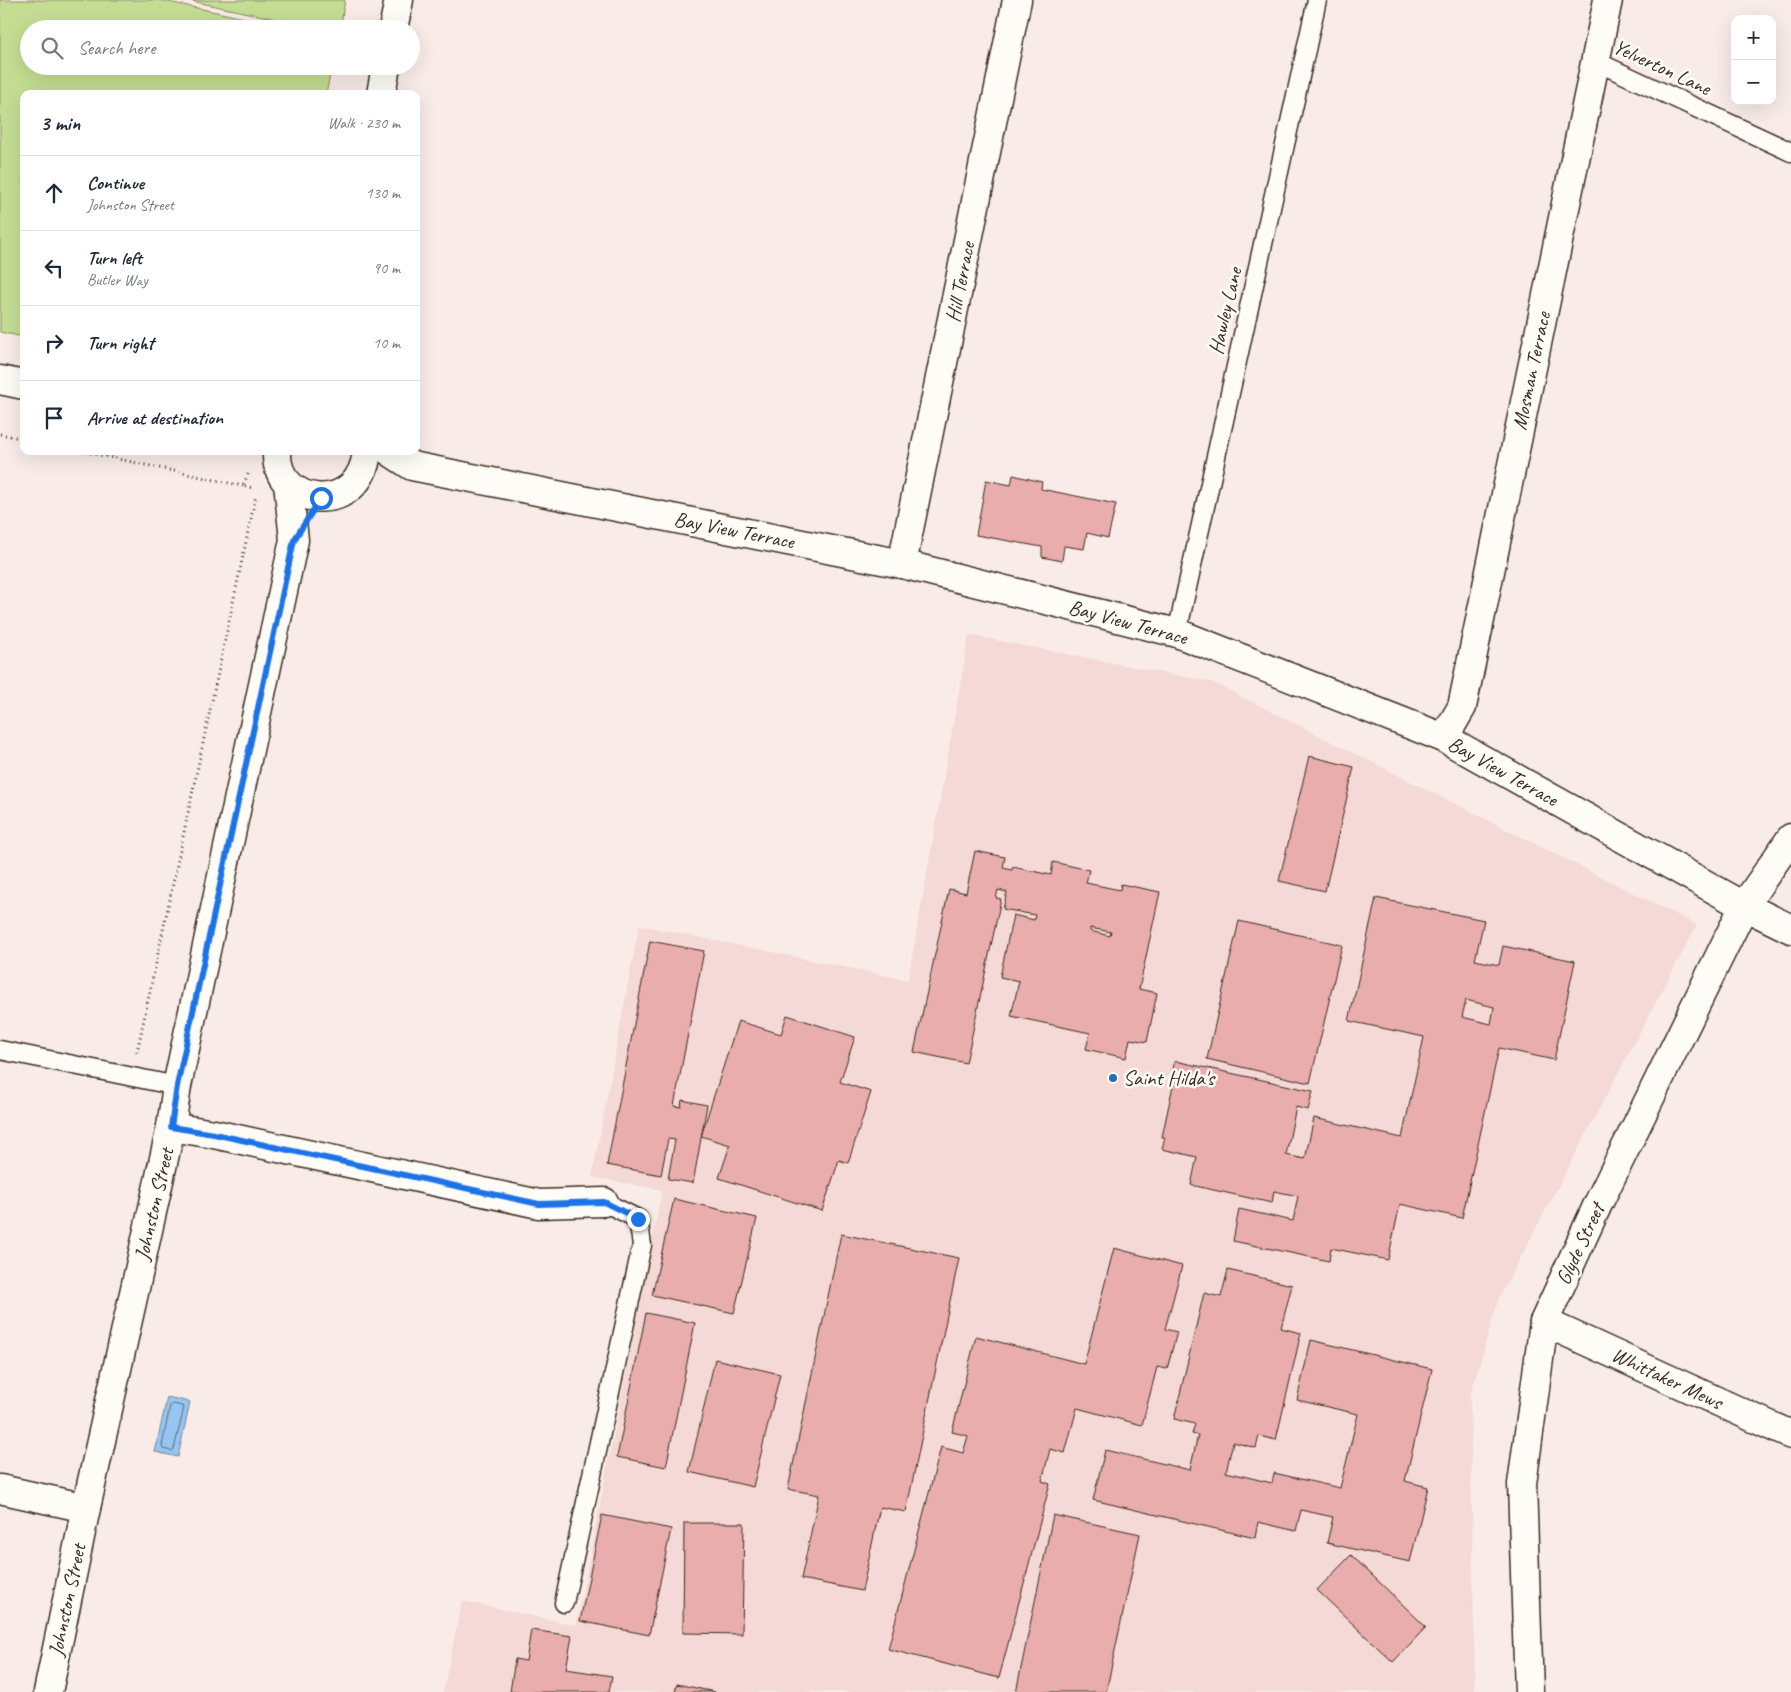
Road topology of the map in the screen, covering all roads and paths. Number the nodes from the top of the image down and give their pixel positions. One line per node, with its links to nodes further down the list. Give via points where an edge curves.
1 (399, 0): 5 (street)
2 (1017, 0): 25 (street, Hill Terrace)
3 (1317, 0): 26 (lane, Hawley Lane)
4 (1608, 0): 6 (street, Mosman Terrace)
5 (396, 20)
6 (1595, 61): 9 (lane, Yelverton Lane); 27 (street, Mosman Terrace, via 1462,707)
7 (384, 75): 8 (street)
8 (382, 90)
9 (1791, 152)
10 (0, 380): 11 (street)
11 (20, 384)
12 (0, 434): 13 (path)
13 (20, 438)
14 (100, 455): 21 (path)
15 (275, 455): 20 (street)
16 (367, 455): 19 (street)
17 (395, 455): 18 (street, Bay View Terrace)
18 (412, 466): 19 (street, Bay View Terrace); 25 (street, Bay View Terrace)
19 (356, 482): 22 (street, via 340,495)
20 (288, 483): 22 (street, via 298,492); 24 (street, Johnston Street)
21 (243, 486)
22 (321, 498): 24 (street, Johnston Street)
23 (253, 508): 32 (path)
24 (294, 540): 33 (street, Johnston Street)
25 (902, 564): 26 (street, Bay View Terrace)
26 (1177, 633): 27 (street, Bay View Terrace)
27 (1444, 738): 29 (street, Bay View Terrace)
28 (1791, 838): 29 (street, Glyde Street)
29 (1744, 906): 30 (street, Bay View Terrace); 36 (street, Glyde Street)
30 (1791, 929)
31 (0, 1050): 32 (lane)
32 (131, 1077): 33 (lane)
33 (177, 1086): 34 (street, Johnston Street)
34 (171, 1127): 35 (street, via 539,1204); 39 (street, Johnston Street)
35 (604, 1202): 40 (lane, via 638,1219 642,1245)
36 (1544, 1322): 37 (street, Whittaker Mews); 42 (street, Glyde Street, via 1522,1484)
37 (1791, 1435)
38 (0, 1489): 39 (street)
39 (86, 1508): 41 (street, Johnston Street)
40 (564, 1603)
41 (48, 1692)
42 (1529, 1692)

